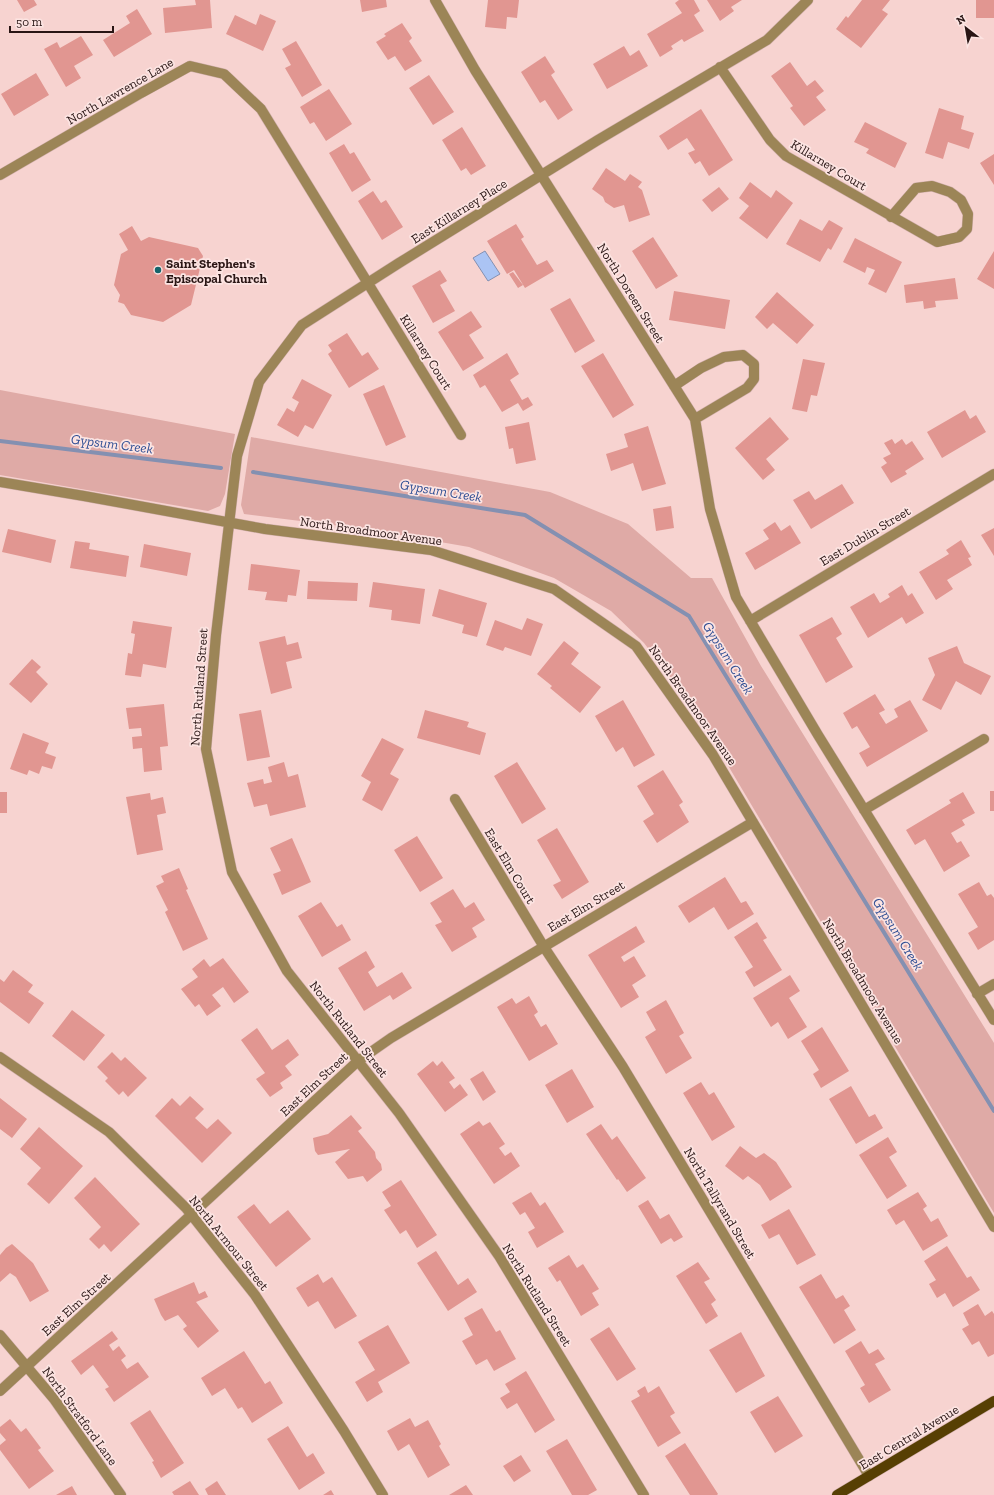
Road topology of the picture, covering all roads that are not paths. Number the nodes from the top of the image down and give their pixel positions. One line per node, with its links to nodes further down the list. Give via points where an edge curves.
1 (435, 0): 5 (street, North Doreen Street, via 475,70)
2 (808, 0): 3 (street, East Killarney Place, via 767,40)
3 (720, 67): 5 (street, East Killarney Place); 6 (street, Killarney Court, via 770,140 786,156)
4 (0, 175): 7 (street, North Lawrence Lane, via 190,66 224,74 261,109)
5 (542, 175): 7 (street, East Killarney Place); 8 (street, North Doreen Street)
6 (891, 217): 6 (street, Killarney Court, via 937,242 959,237 967,229 968,214 961,200 950,192 932,186 916,188)
7 (368, 283): 10 (street, Killarney Court); 13 (street, East Killarney Place, via 302,325 259,382 237,456)
8 (674, 386): 9 (street, North Doreen Street); 9 (street, via 701,368 724,357 743,355 754,364 754,379 747,388)
9 (695, 419): 14 (street, North Doreen Street, via 710,509 736,597)
10 (461, 435)
11 (994, 474): 14 (street, East Dublin Street)
12 (0, 482): 13 (street, North Broadmoor Avenue)
13 (230, 523): 18 (street, North Broadmoor Avenue, via 430,550 554,589 636,646 714,755); 24 (street, North Rutland Street, via 216,635 206,749 232,872 287,971)
14 (750, 621): 17 (street)
15 (984, 739): 17 (street)
16 (454, 799): 19 (street, East Elm Court)
17 (864, 810): 21 (street)
18 (753, 822): 19 (street, East Elm Street); 26 (street, North Broadmoor Avenue)
19 (544, 947): 24 (street, East Elm Street, via 391,1038); 31 (street, North Tallyrand Street, via 623,1067)
20 (994, 984): 21 (street)
21 (977, 994): 22 (street)
22 (994, 1020)
23 (0, 1057): 25 (street, North Armour Street, via 109,1132)
24 (358, 1061): 25 (street, East Elm Street); 35 (street, North Rutland Street, via 499,1256)
25 (191, 1215): 28 (street, East Elm Street); 34 (street, North Armour Street, via 255,1295)
26 (994, 1227)
27 (0, 1335): 28 (street, North Stratford Lane)
28 (27, 1366): 29 (street, East Elm Street); 33 (street, North Stratford Lane, via 54,1399)
29 (0, 1391)
30 (994, 1401): 31 (main road, East Central Avenue)
31 (869, 1476): 32 (main road, East Central Avenue)
32 (850, 1492): 36 (main road, East Central Avenue)
33 (121, 1495)
34 (383, 1495)
35 (644, 1495)
36 (837, 1495)

